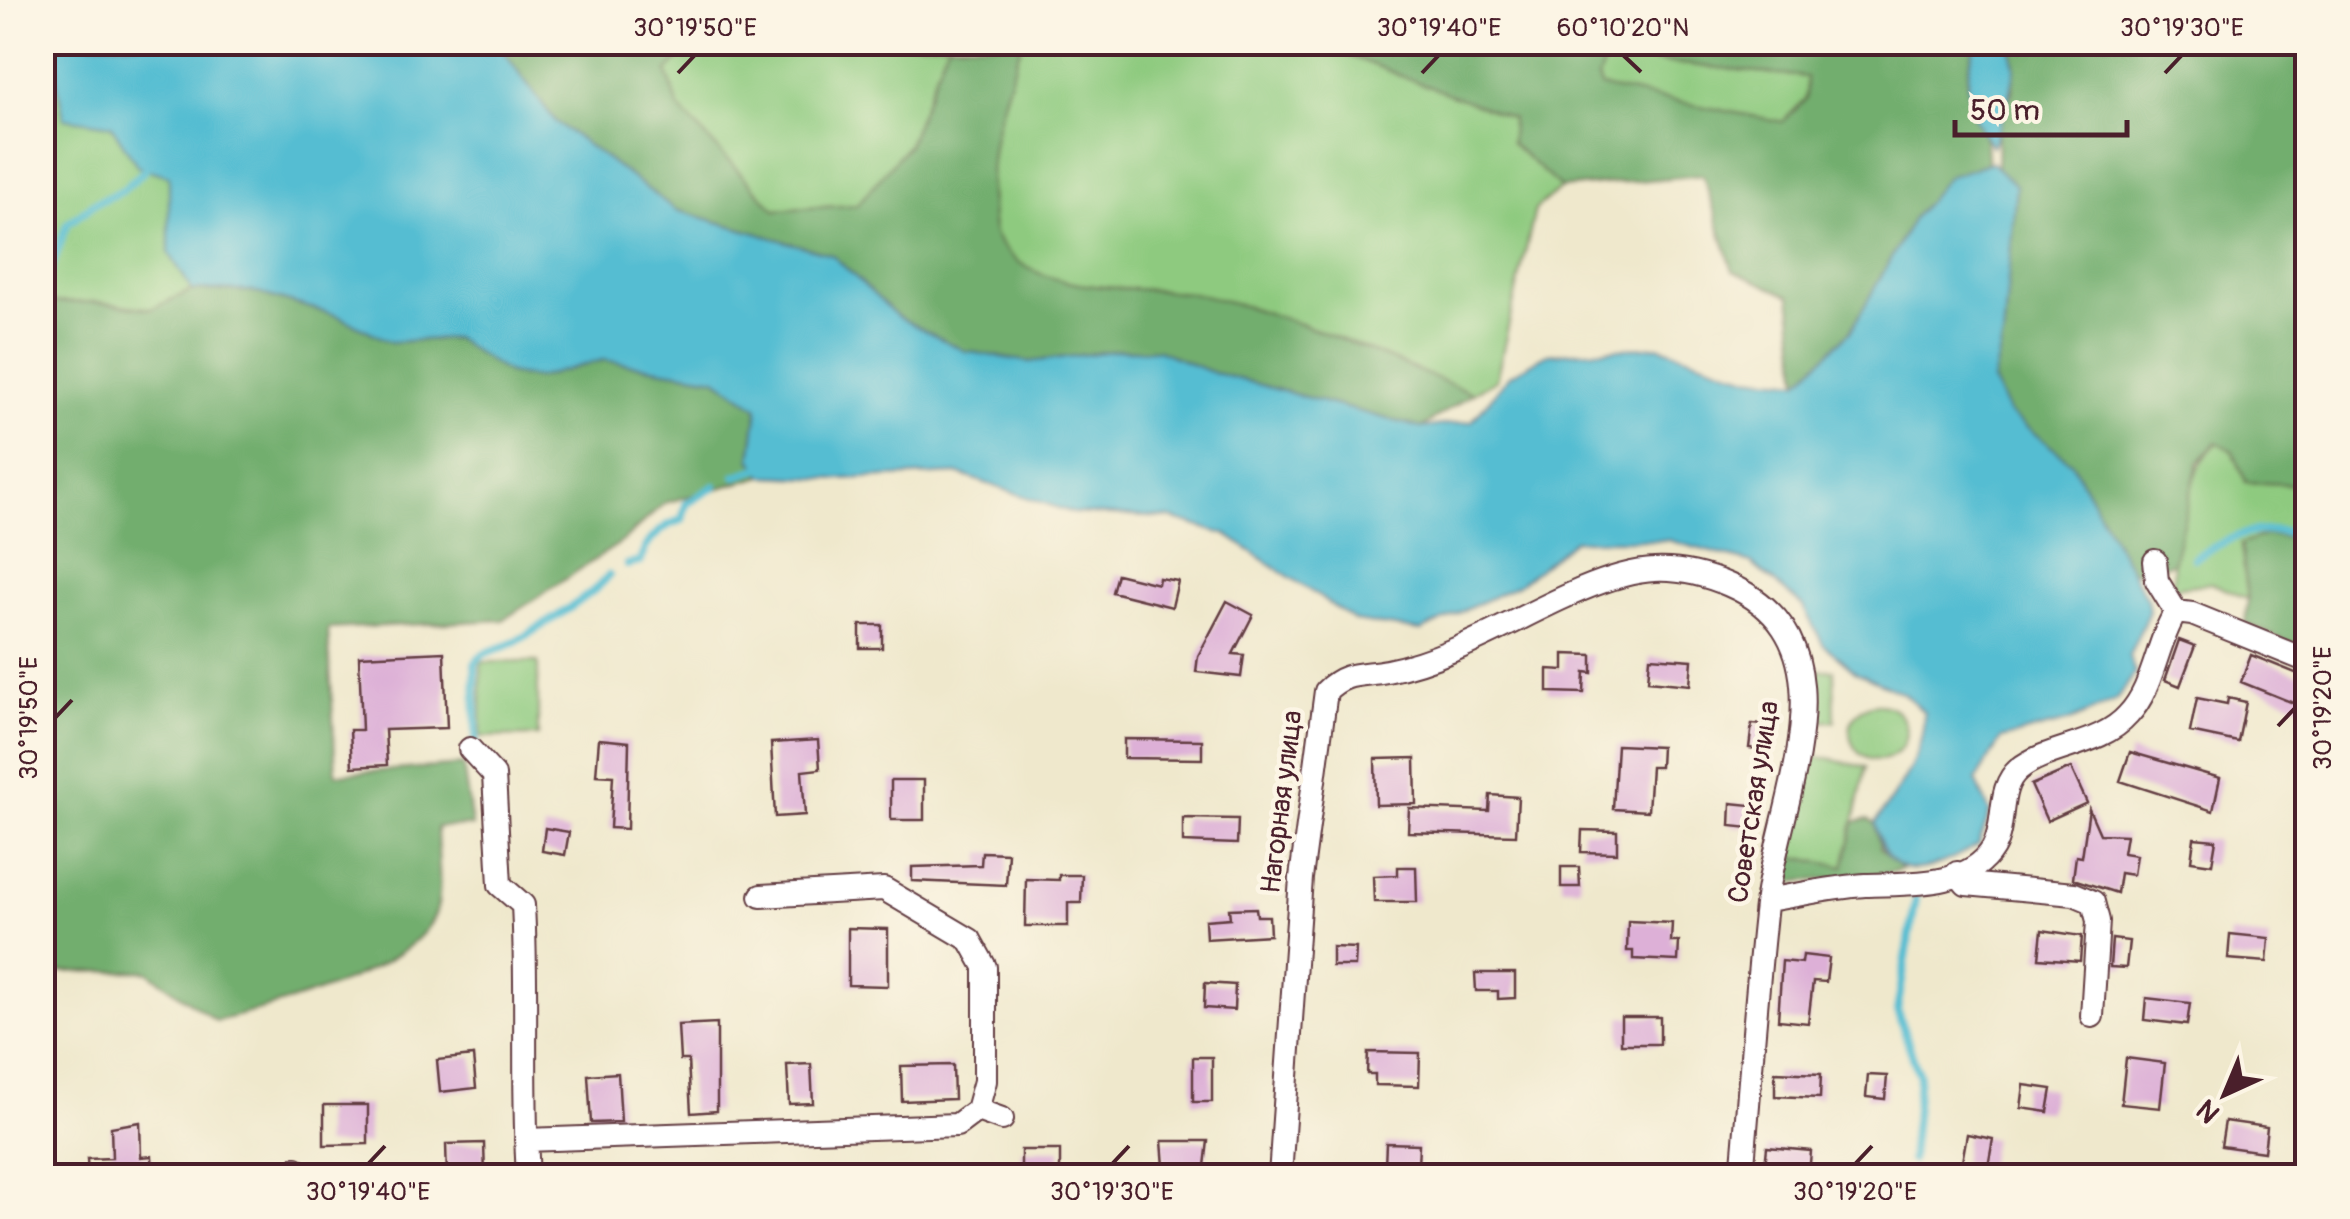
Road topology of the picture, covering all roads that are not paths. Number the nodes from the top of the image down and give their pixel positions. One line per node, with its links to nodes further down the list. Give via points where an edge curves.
1 (2155, 561): 3 (street, via 2157,582)
2 (1616, 574): 8 (street, Советская улица, via 1662,568 1704,574 1758,597 1792,640 1803,670 1802,724); 14 (street, Нагорная улица, via 1420,662 1340,676 1326,691 1301,878)
3 (2176, 612): 4 (street); 6 (street, via 2130,714 2019,768 2006,786 1992,850)
4 (2308, 662)
5 (470, 749): 12 (street, via 494,775 500,885 523,905)
6 (1958, 874): 8 (street, via 1920,886 1866,885); 9 (street, via 1966,884 2074,894 2093,902 2098,921)
7 (761, 896): 10 (street, via 884,890 980,936 986,1081)
8 (1767, 900): 15 (street, Советская улица)
9 (2092, 1016)
10 (976, 1110): 11 (street); 12 (street, via 957,1125)
11 (1002, 1119)
12 (526, 1140): 13 (street)
13 (528, 1176)
14 (1280, 1176)
15 (1742, 1176)

